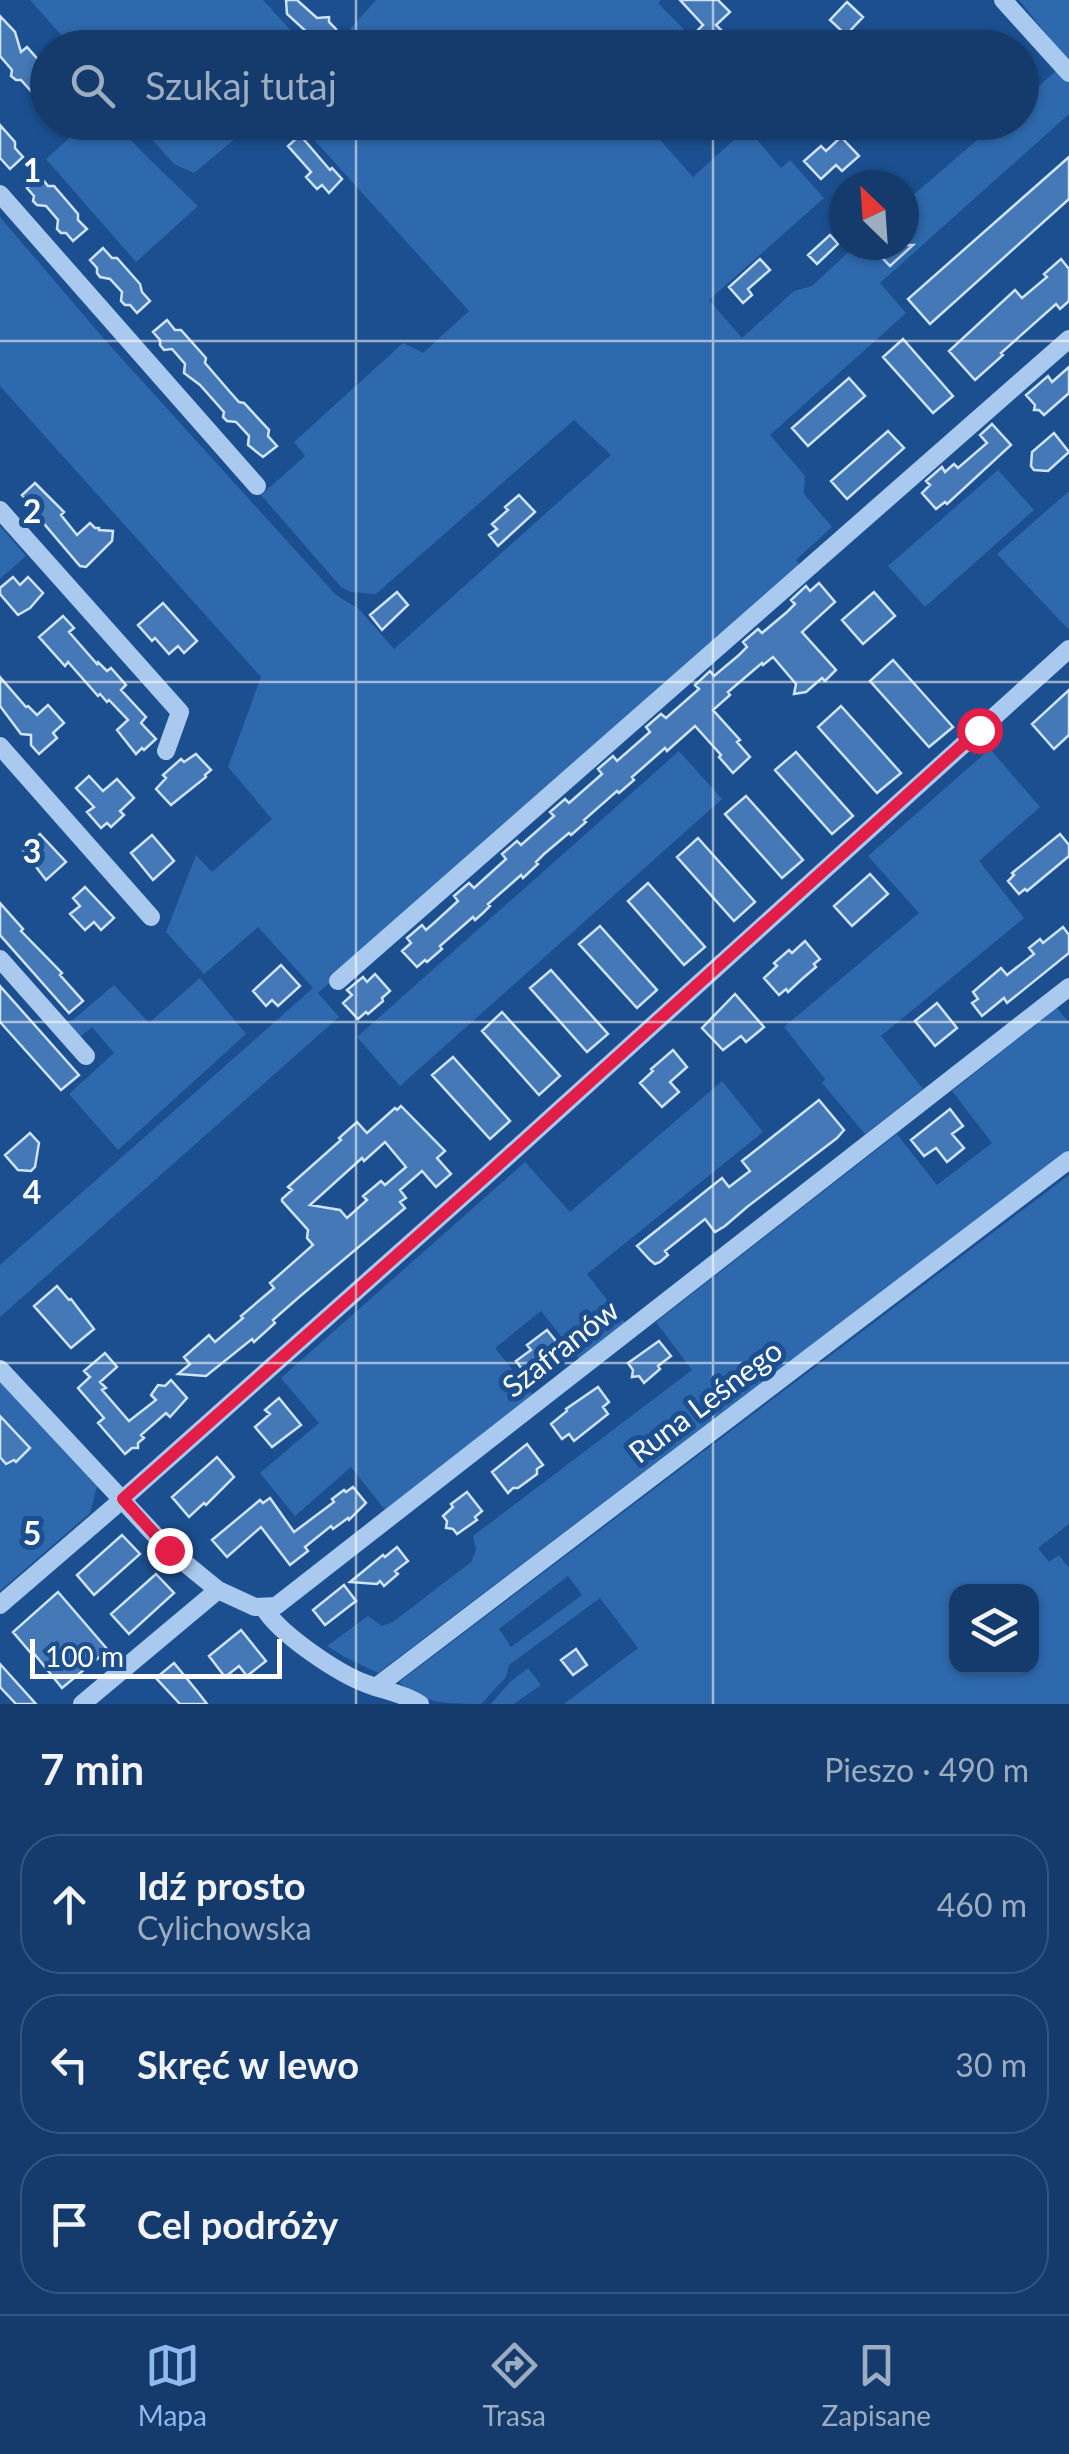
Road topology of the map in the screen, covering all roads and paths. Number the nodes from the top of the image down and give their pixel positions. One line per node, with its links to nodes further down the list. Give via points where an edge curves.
1 (1004, 0): 2 (street)
2 (1031, 30)
3 (1039, 39): 4 (street)
4 (1069, 73)
5 (0, 194): 7 (street)
6 (1069, 339): 14 (street)
7 (258, 486)
8 (0, 510): 11 (street, via 180,712)
9 (1069, 649): 19 (street)
10 (0, 746): 12 (street)
11 (166, 752)
12 (151, 917)
13 (0, 958): 16 (street)
14 (338, 981)
15 (1069, 987): 22 (street, Szafranów, via 276,1606)
16 (86, 1056)
17 (1069, 1160): 23 (street, Runa Leśnego)
18 (0, 1368): 19 (street)
19 (123, 1499): 20 (street, via 169,1550); 21 (street)
20 (218, 1590): 22 (street); 24 (street)
21 (0, 1605)
22 (264, 1608): 23 (street, via 323,1660)
23 (376, 1687): 25 (street)
24 (82, 1704)
25 (420, 1704)

